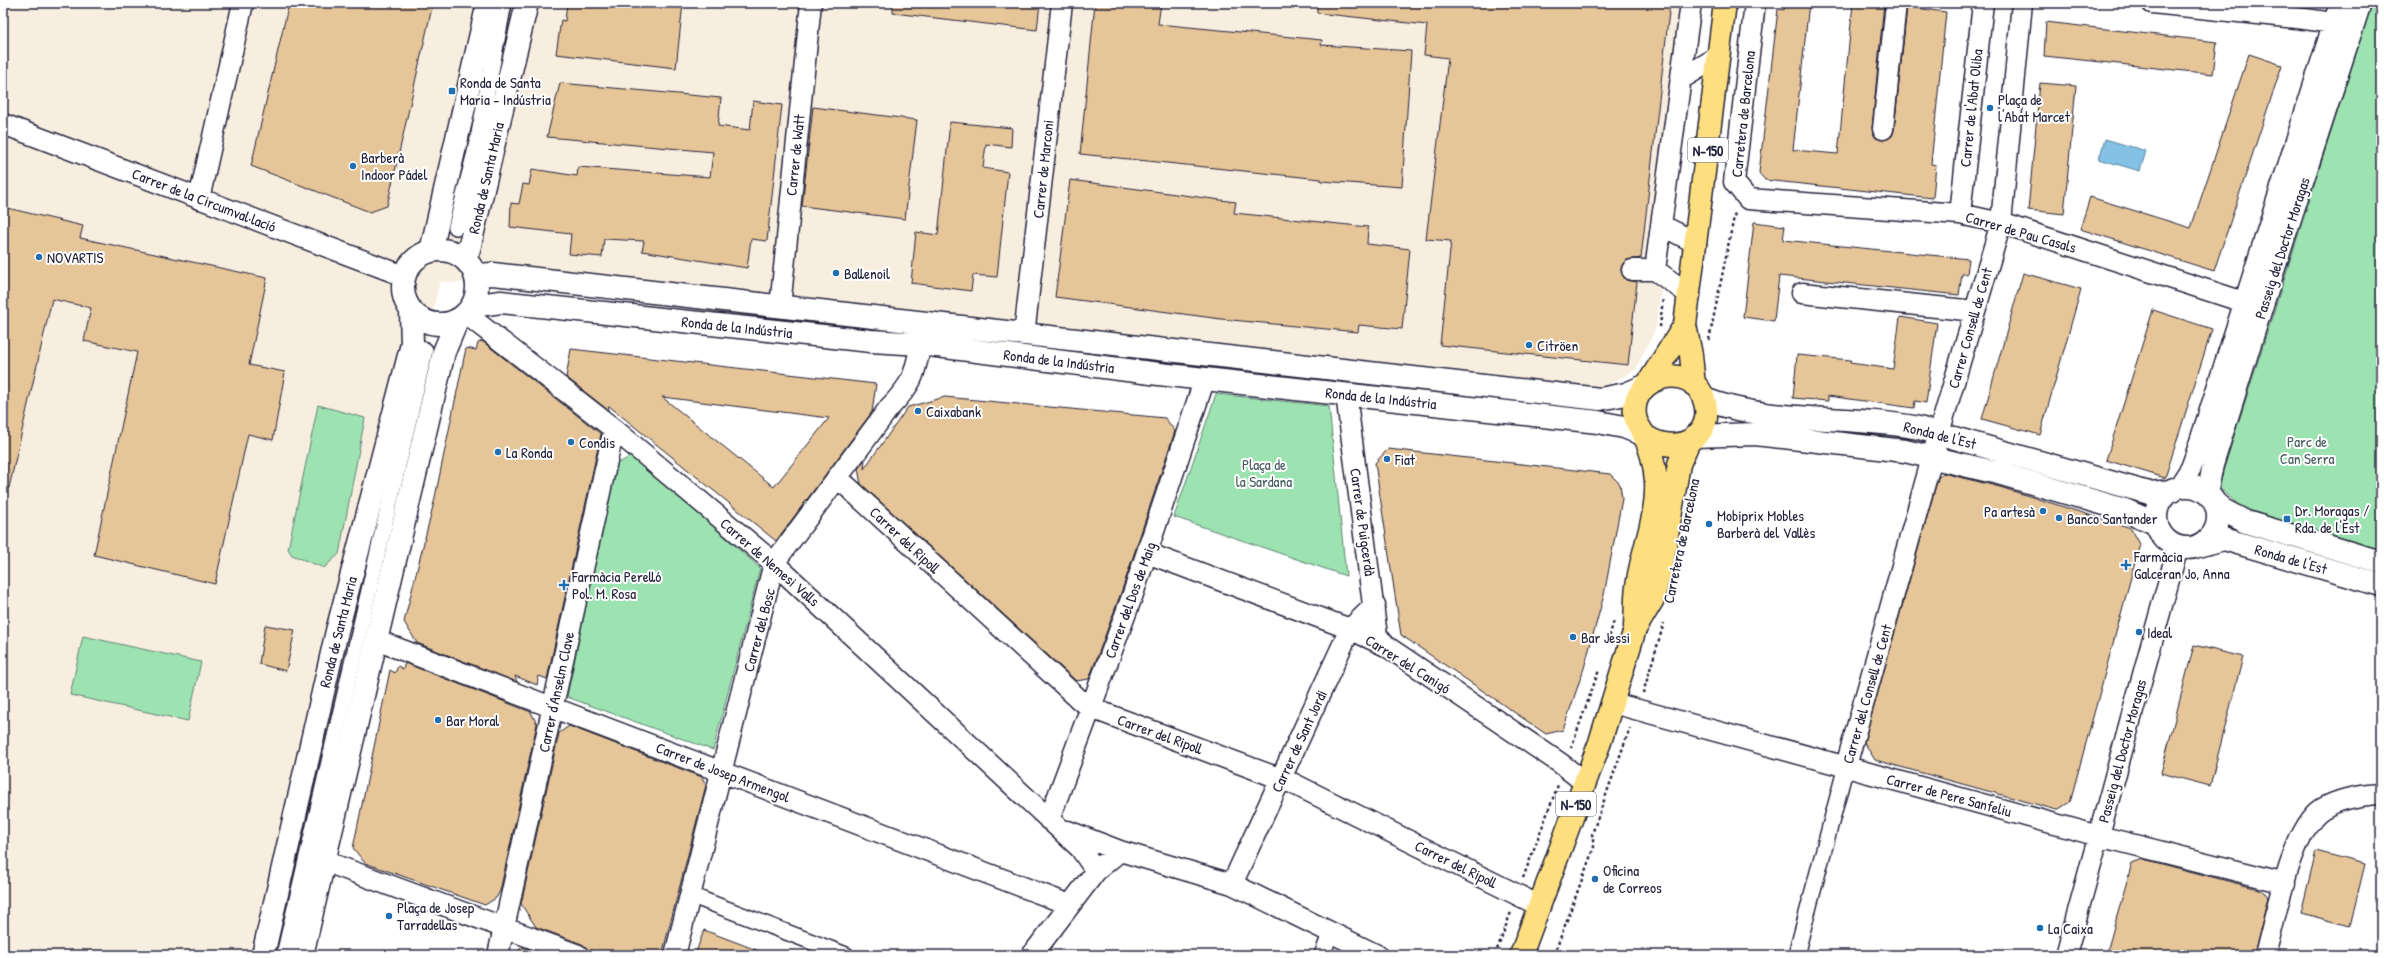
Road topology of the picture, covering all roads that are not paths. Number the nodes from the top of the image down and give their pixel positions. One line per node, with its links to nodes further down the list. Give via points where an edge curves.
1 (243, 3): 22 (street)
2 (488, 3): 29 (street)
3 (504, 3): 27 (street, Ronda de Santa Maria, via 477,144)
4 (527, 3): 30 (street, Ronda de Santa Maria, via 469,249)
5 (811, 3): 37 (street, Carrer de Watt)
6 (1062, 3): 43 (street, Carrer de Marconi)
7 (1691, 3): 19 (street)
8 (1725, 3): 18 (main road, Carretera de Barcelona / N-150)
9 (1755, 3): 23 (street, Carretera de Barcelona, via 1734,182)
10 (1896, 3): 21 (street)
11 (1982, 3): 24 (street, Carrer de l'Abat Oliba)
12 (2022, 3): 25 (street)
13 (2152, 3): 16 (street)
14 (2340, 3): 16 (street, Passeig del Doctor Moragas)
15 (2361, 3): 17 (street, Passeig del Doctor Moragas)
16 (2333, 24): 17 (street); 36 (street, Passeig del Doctor Moragas)
17 (2352, 30): 38 (street, Passeig del Doctor Moragas)
18 (1719, 56): 19 (street); 28 (main road, Carretera de Barcelona / N-150)
19 (1681, 79): 26 (street)
20 (3, 124): 22 (street, Carrer de la Circumval·lació)
21 (1883, 129)
22 (199, 199): 33 (street, Carrer de la Circumval·lació)
23 (1748, 199): 24 (street, Carrer de Pau Casals)
24 (1960, 214): 25 (street, Carrer de Pau Casals)
25 (2000, 223): 36 (street, Carrer de Pau Casals); 40 (street, Carrer Consell de Cent)
26 (1661, 225): 28 (street); 32 (street)
27 (455, 226)
28 (1696, 243): 35 (main road, Carretera de Barcelona / N-150)
29 (431, 251): 30 (street, via 443,250); 33 (street, via 415,260)
30 (469, 267): 37 (street, Ronda de la Indústria, via 493,274); 41 (street, via 477,285)
31 (1632, 270): 32 (street)
32 (1655, 270): 35 (street)
33 (404, 276): 39 (street, via 405,300)
34 (1802, 293): 40 (street)
35 (1690, 295): 42 (main road, Carretera de Barcelona / N-150)
36 (2244, 301): 38 (street, Carrer de Pau Casals); 56 (street, Passeig del Doctor Moragas, via 2191,468)
37 (780, 307): 43 (street, Ronda de la Indústria)
38 (2262, 308): 57 (street, Passeig del Doctor Moragas, via 2214,465)
39 (411, 311): 41 (street, via 420,319 432,324 445,324); 90 (street, Ronda de Santa Maria, via 412,344 337,631)
40 (1975, 311): 51 (street, Carrer Consell de Cent)
41 (465, 313): 44 (street, Ronda de la Indústria, via 501,302); 50 (street, Carrer de Nemesi Valls); 68 (street, via 444,352)
42 (1685, 325): 47 (main road, Carretera de Barcelona / N-150); 48 (main road, Carretera de Barcelona / N-150)
43 (1024, 335): 47 (street, Ronda de la Indústria, via 1600,399 1626,394)
44 (921, 344): 46 (street, Ronda de la Indústria); 55 (street, Carrer del Bosc, via 915,372 908,387)
45 (425, 349): 91 (street, Ronda de Santa Maria)
46 (1205, 378): 49 (street, Ronda de la Indústria); 61 (street, Carrer del Dos de Maig)
47 (1646, 385): 48 (main road, via 1658,378 1669,376 1682,378); 52 (main road, N-150, via 1638,397 1635,410 1637,423)
48 (1699, 392): 51 (street, Ronda de l'Est, via 1747,412 1892,423); 53 (main road, N-150, via 1705,416 1703,427)
49 (1346, 394): 52 (street, Ronda de la Indústria, via 1598,422 1624,427); 65 (street, Carrer de Puigcerdà)
50 (614, 429): 63 (street, Carrer de Nemesi Valls); 71 (street, Carrer d'Anselm Clave)
51 (1939, 433): 54 (street, Carrer del Consell de Cent); 56 (street, Ronda de l'Est, via 2149,493)
52 (1644, 435): 53 (main road, via 1664,446); 67 (main road, N-150, via 1654,469 1655,501 1637,587)
53 (1692, 439): 54 (street, Ronda de l'Est, via 1755,434 1905,451); 67 (main road, N-150, via 1679,464 1663,559 1653,599)
54 (1933, 458): 58 (street, Ronda de l'Est, via 1991,471 2126,510); 73 (street, Carrer del Consell de Cent)
55 (837, 477): 63 (street, Carrer del Bosc); 72 (street, Carrer del Ripoll, via 1065,687)
56 (2175, 489): 57 (street, via 2194,487); 58 (street, via 2160,502)
57 (2211, 498): 59 (street, via 2218,513 2217,526 2211,537); 62 (street, Ronda de l'Est, via 2223,510 2246,522)
58 (2157, 524): 60 (street, via 2167,540)
59 (2201, 545): 60 (street); 64 (street, Ronda de l'Est, via 2224,539)
60 (2178, 547): 79 (street, Passeig del Doctor Moragas)
61 (1147, 553): 66 (street, Carrer del Canigó); 72 (street, Carrer del Dos de Maig)
62 (2381, 562)
63 (774, 563): 74 (street, Carrer del Bosc); 78 (street, Carrer de Nemesi Valls)
64 (2381, 585)
65 (1375, 604): 66 (street, Carrer de Sant Jordi); 69 (street, Carrer de Puigcerdà, via 1377,636)
66 (1350, 629): 69 (street, Carrer del Canigó); 75 (street, Carrer de Sant Jordi)
67 (1635, 629): 70 (main road, N-150)
68 (376, 640): 71 (street, Carrer de Josep Armengol); 81 (street)
69 (1386, 646): 76 (street, Carrer del Canigó)
70 (1613, 703): 73 (street, Carrer de Pere Sanfeliu); 76 (main road, N-150)
71 (553, 706): 74 (street, Carrer de Josep Armengol); 88 (street, Carrer d'Anselm Clave)
72 (1092, 706): 75 (street, Carrer del Ripoll); 78 (street, Carrer del Dos de Maig)
73 (1846, 766): 79 (street, Carrer de Pere Sanfeliu); 101 (street, Carrer del Consell de Cent)
74 (722, 771): 85 (street, Carrer del Bosc); 86 (street, Carrer de Josep Armengol)
75 (1282, 779): 84 (street, Carrer de Sant Jordi); 87 (street, Carrer del Ripoll)
76 (1584, 782): 87 (main road, N-150)
77 (2381, 794): 83 (street, via 2345,799 2322,809 2311,820 2297,846)
78 (1054, 824): 80 (street, Carrer de Nemesi Valls); 82 (street, Carrer de Nemesi Valls, via 1080,848)
79 (2099, 836): 83 (street, Carrer de Pere Sanfeliu); 102 (street, Passeig del Doctor Moragas)
80 (1120, 851): 82 (street); 84 (street, Carrer de Nemesi Valls)
81 (324, 861): 88 (street); 92 (street)
82 (1096, 870): 86 (street)
83 (2285, 883): 103 (street)
84 (1232, 884): 89 (street, Carrer de Nemesi Valls)
85 (690, 895): 95 (street, Carrer del Bosc); 96 (street)
86 (1070, 905): 97 (street)
87 (1540, 906): 100 (main road, N-150)
88 (504, 928): 93 (street, Carrer d'Anselm Clave); 94 (street)
89 (1331, 932): 98 (street); 99 (street, Carrer de Nemesi Valls)
90 (263, 955)
91 (284, 955)
92 (302, 955)
93 (498, 955)
94 (578, 955)
95 (674, 955)
96 (846, 955)
97 (1032, 955)
98 (1322, 955)
99 (1377, 955)
100 (1521, 955)
101 (1796, 955)
102 (2066, 955)
103 (2265, 955)

